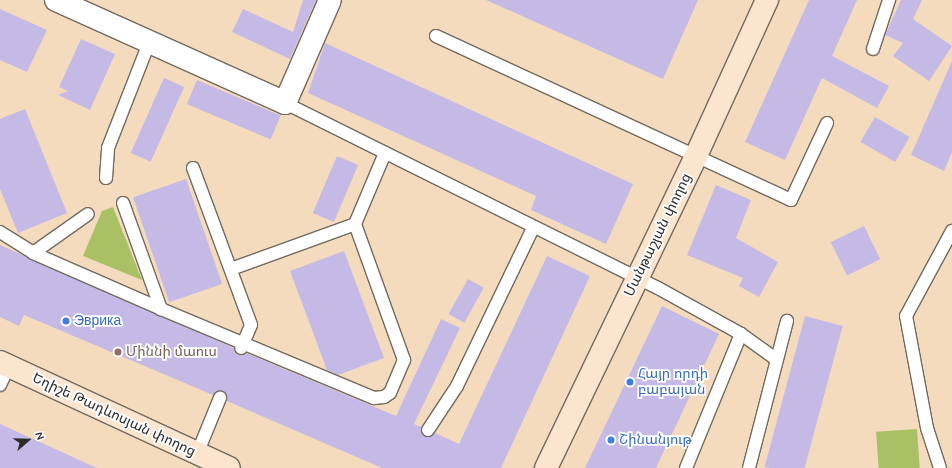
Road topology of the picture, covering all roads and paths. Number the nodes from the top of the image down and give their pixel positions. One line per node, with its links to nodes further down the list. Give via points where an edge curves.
1 (330, 0): 8 (street)
2 (766, 0): 11 (street, Մանթաշյան փողոց)
3 (889, 0): 7 (lane)
4 (63, 2): 6 (street)
5 (436, 36): 11 (lane)
6 (150, 40): 8 (street); 13 (lane, via 108,148)
7 (873, 49)
8 (285, 103): 10 (lane)
9 (827, 123): 11 (lane, via 791,200)
10 (385, 154): 16 (lane); 17 (lane)
11 (696, 158): 22 (street, Մանթաշյան փողոց)
12 (193, 168): 21 (lane)
13 (106, 178)
14 (123, 203): 23 (lane)
15 (88, 214): 20 (lane)
16 (355, 224): 21 (lane); 26 (lane, via 404,360 390,393 374,398)
17 (533, 228): 22 (lane); 30 (lane, via 457,386)
18 (0, 232): 20 (lane)
19 (951, 235): 36 (lane, via 906,316 927,428)
20 (33, 252): 23 (lane)
21 (231, 269): 26 (lane, via 251,324)
22 (638, 278): 25 (lane); 33 (street, Մանթաշյան փողոց)
23 (161, 309): 26 (lane)
24 (787, 321): 27 (lane)
25 (740, 334): 27 (lane); 34 (lane)
26 (242, 345)
27 (777, 360): 35 (lane)
28 (3, 371): 31 (street, Եղիշե Թադևոսյան փողոց)
29 (220, 398): 31 (lane)
30 (428, 430)
31 (197, 454): 32 (street, Եղիշե Թադևոսյան փողոց)
32 (228, 468)
33 (546, 468)
34 (686, 468)
35 (749, 468)
36 (940, 468)

